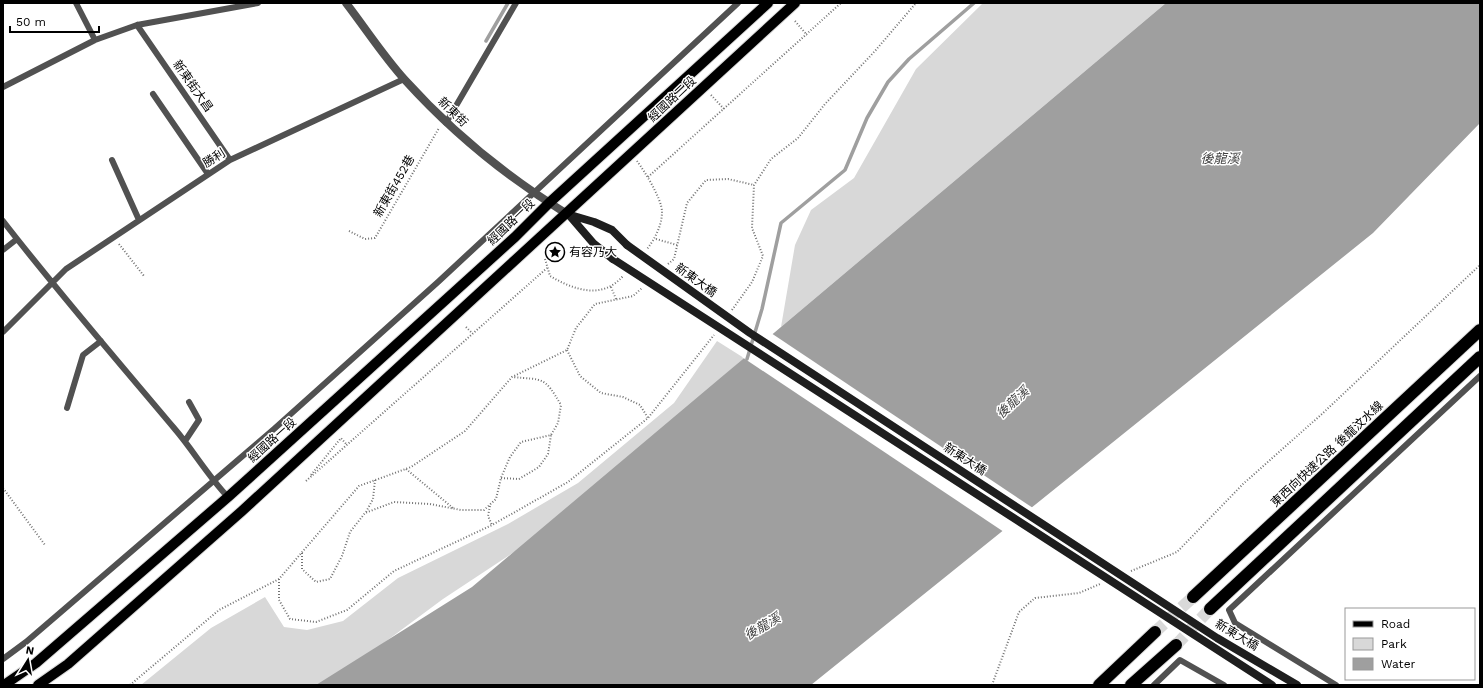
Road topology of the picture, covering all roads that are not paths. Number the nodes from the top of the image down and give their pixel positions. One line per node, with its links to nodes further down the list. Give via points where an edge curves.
1 (76, 3): 9 (lane)
2 (258, 3): 8 (lane)
3 (346, 3): 10 (street, 新東街)
4 (516, 3): 13 (lane)
5 (738, 3): 17 (lane)
6 (768, 3): 18 (main road, 經國路二段)
7 (795, 3): 19 (main road, 經國路二段)
8 (137, 25): 9 (lane); 15 (lane, 新東街大昌)
9 (95, 40): 11 (lane)
10 (404, 79): 13 (street, 新東街); 15 (lane, 勝利)
11 (3, 87)
12 (153, 94): 16 (lane)
13 (445, 122): 17 (street, 新東街, via 483,155)
14 (112, 160): 20 (lane)
15 (230, 160): 16 (lane, 勝利)
16 (208, 174): 20 (lane, 勝利)
17 (533, 192): 18 (street, 新東街); 33 (lane, via 426,292)
18 (549, 203): 19 (street, 新東街); 34 (main road, 經國路一段, via 515,237)
19 (566, 214): 41 (main road, via 242,511 68,664); 46 (street, 新東大橋, bridge, via 585,231 594,244 613,259); 47 (street, 新東大橋, bridge, via 612,230 627,245 756,337 1217,638)
20 (139, 220): 24 (lane, 勝利, via 66,268)
21 (3, 221): 22 (lane)
22 (17, 239): 23 (lane); 24 (lane)
23 (3, 250)
24 (51, 283): 26 (lane, 勝利); 27 (lane)
25 (1480, 330): 35 (highway, 東西向快速公路 後龍汶水線)
26 (3, 332)
27 (101, 341): 31 (lane, via 84,355); 32 (lane)
28 (1480, 357): 36 (highway)
29 (1480, 376): 48 (lane, via 1229,610 1235,623)
30 (189, 402): 32 (lane, via 200,420)
31 (67, 408)
32 (185, 441): 33 (lane)
33 (214, 481): 34 (lane); 39 (lane, via 26,642)
34 (228, 497): 40 (main road, 經國路一段, via 36,663)
35 (1193, 597)
36 (1210, 609)
37 (1155, 632): 42 (highway)
38 (1176, 645): 43 (highway)
39 (3, 658)
40 (4, 685)
41 (38, 685)
42 (1098, 685)
43 (1131, 685)
44 (1154, 685): 45 (lane, via 1180,660)
45 (1224, 685)
46 (1272, 685)
47 (1297, 685)
48 (1336, 685)

